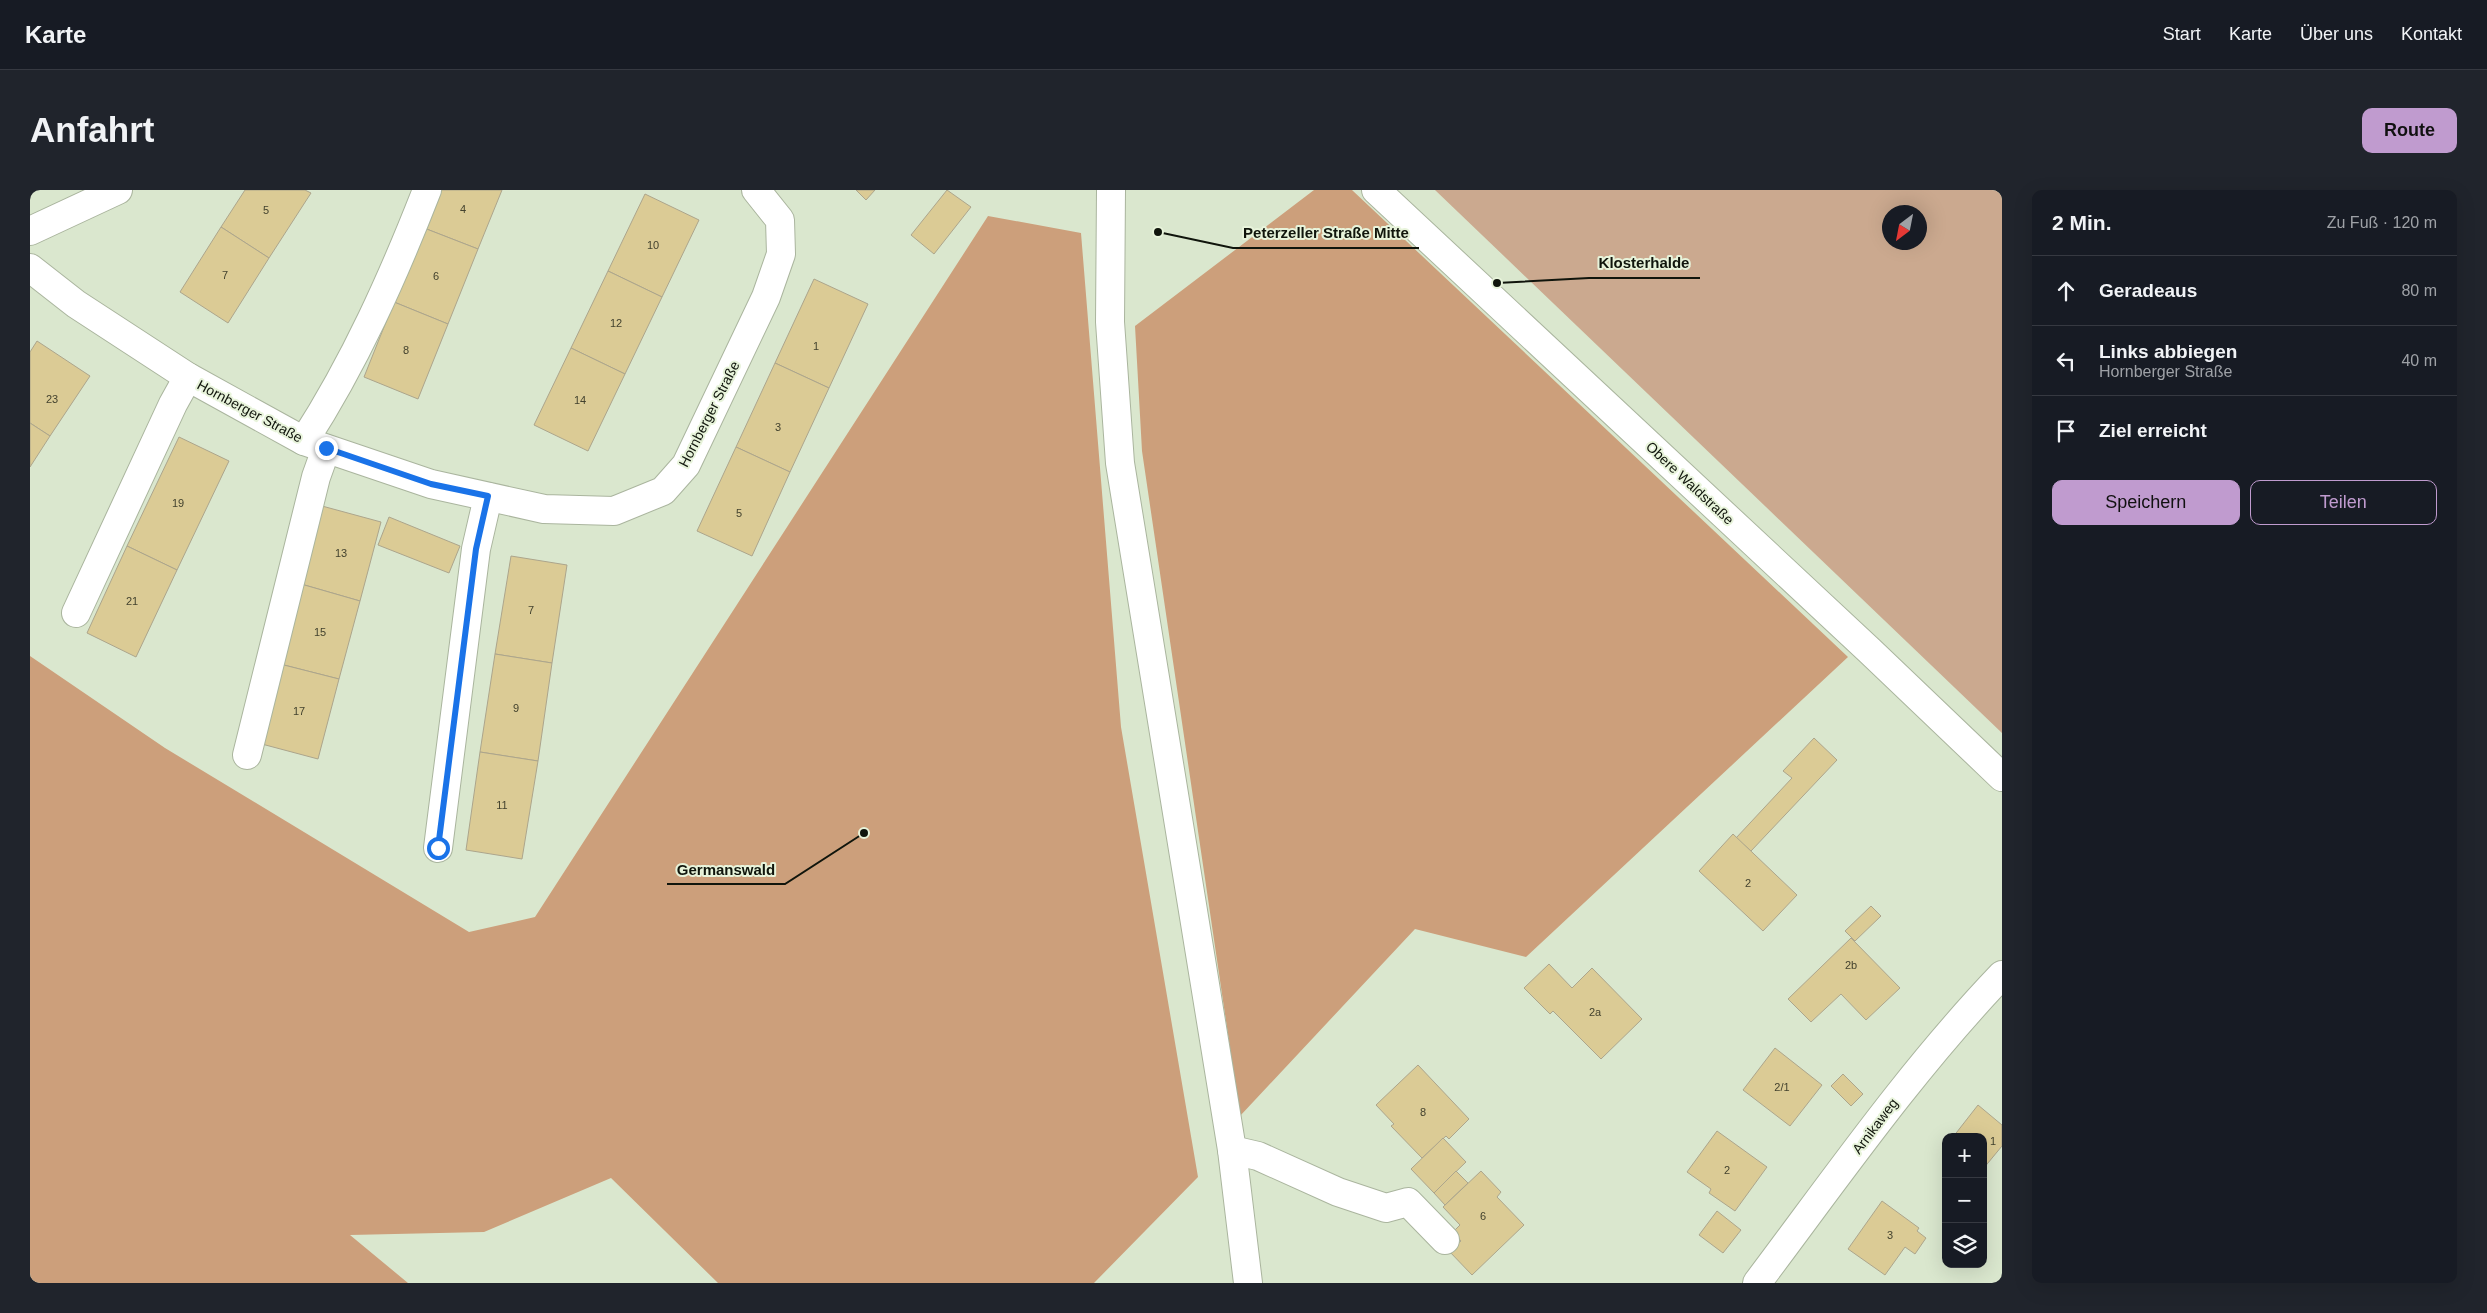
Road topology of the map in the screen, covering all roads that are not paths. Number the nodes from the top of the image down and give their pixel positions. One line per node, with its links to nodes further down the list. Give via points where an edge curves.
1 (118, 190): 6 (street)
2 (427, 190): 9 (street, via 400,261 334,395)
3 (756, 190): 10 (street, Hornberger Straße, via 780,220 781,254 766,297 686,465 663,491 614,510 544,509)
4 (1111, 190): 16 (street, via 1110,322 1120,463)
5 (1376, 190): 13 (street, Obere Waldstraße)
6 (30, 231)
7 (34, 278): 8 (street, Hornberger Straße)
8 (188, 377): 9 (street, Hornberger Straße); 11 (street)
9 (315, 445): 10 (street, Hornberger Straße, via 431,484); 12 (street, via 316,477)
10 (488, 496): 14 (street, via 476,549)
11 (76, 613)
12 (247, 755)
13 (2002, 777)
14 (438, 848)
15 (2002, 975): 19 (street, Arnikaweg, via 1960,1019 1896,1097)
16 (1232, 1150): 17 (street, via 1258,1156 1338,1192 1386,1208 1408,1202); 18 (street)
17 (1445, 1240)
18 (1248, 1283)
19 (1757, 1283)

